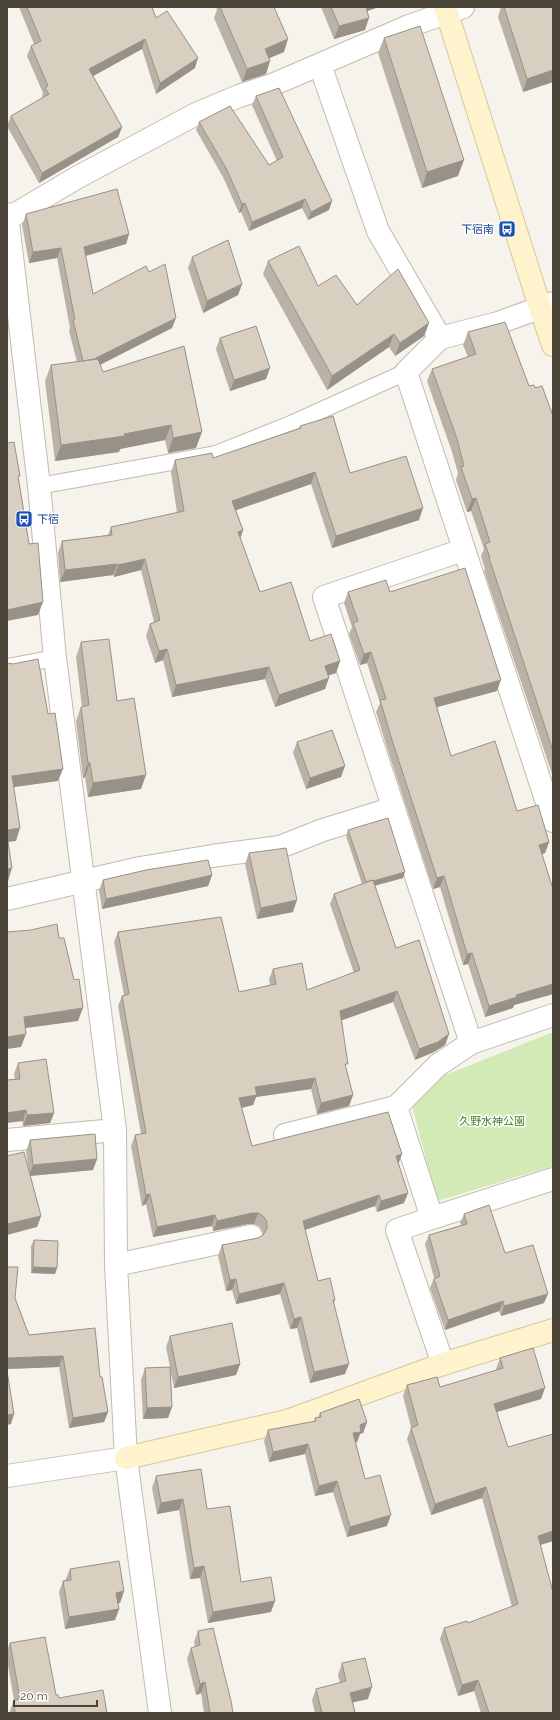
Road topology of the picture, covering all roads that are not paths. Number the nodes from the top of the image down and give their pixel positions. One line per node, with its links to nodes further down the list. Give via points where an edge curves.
1 (452, 9): 2 (street); 5 (street)
2 (320, 64): 4 (street, via 272,86 239,96 196,114 78,177); 6 (street, via 378,231)
3 (7, 214): 4 (street)
4 (8, 219): 9 (street)
5 (546, 305): 6 (street, via 498,323); 7 (street)
6 (440, 338): 8 (street)
7 (553, 345)
8 (406, 372): 9 (lane, via 291,424 216,454); 10 (street)
9 (39, 486): 11 (street)
10 (463, 550): 13 (street, via 324,597); 14 (street)
11 (55, 658): 12 (lane); 15 (street)
12 (7, 667)
13 (394, 808): 15 (street, via 323,830 280,847 154,866); 18 (street)
14 (553, 821)
15 (82, 882): 16 (street); 20 (street)
16 (7, 899)
17 (553, 1015): 18 (street)
18 (471, 1043): 19 (street, via 438,1065)
19 (396, 1108): 21 (street); 24 (street)
20 (115, 1130): 22 (street); 26 (street)
21 (285, 1135)
22 (7, 1140)
23 (553, 1179): 24 (street)
24 (432, 1218): 28 (street, via 397,1230)
25 (251, 1236): 26 (street)
26 (116, 1265): 29 (street)
27 (553, 1330): 28 (street)
28 (443, 1364): 29 (street, via 287,1421)
29 (126, 1458): 30 (street); 31 (street)
30 (7, 1476)
31 (160, 1713)

